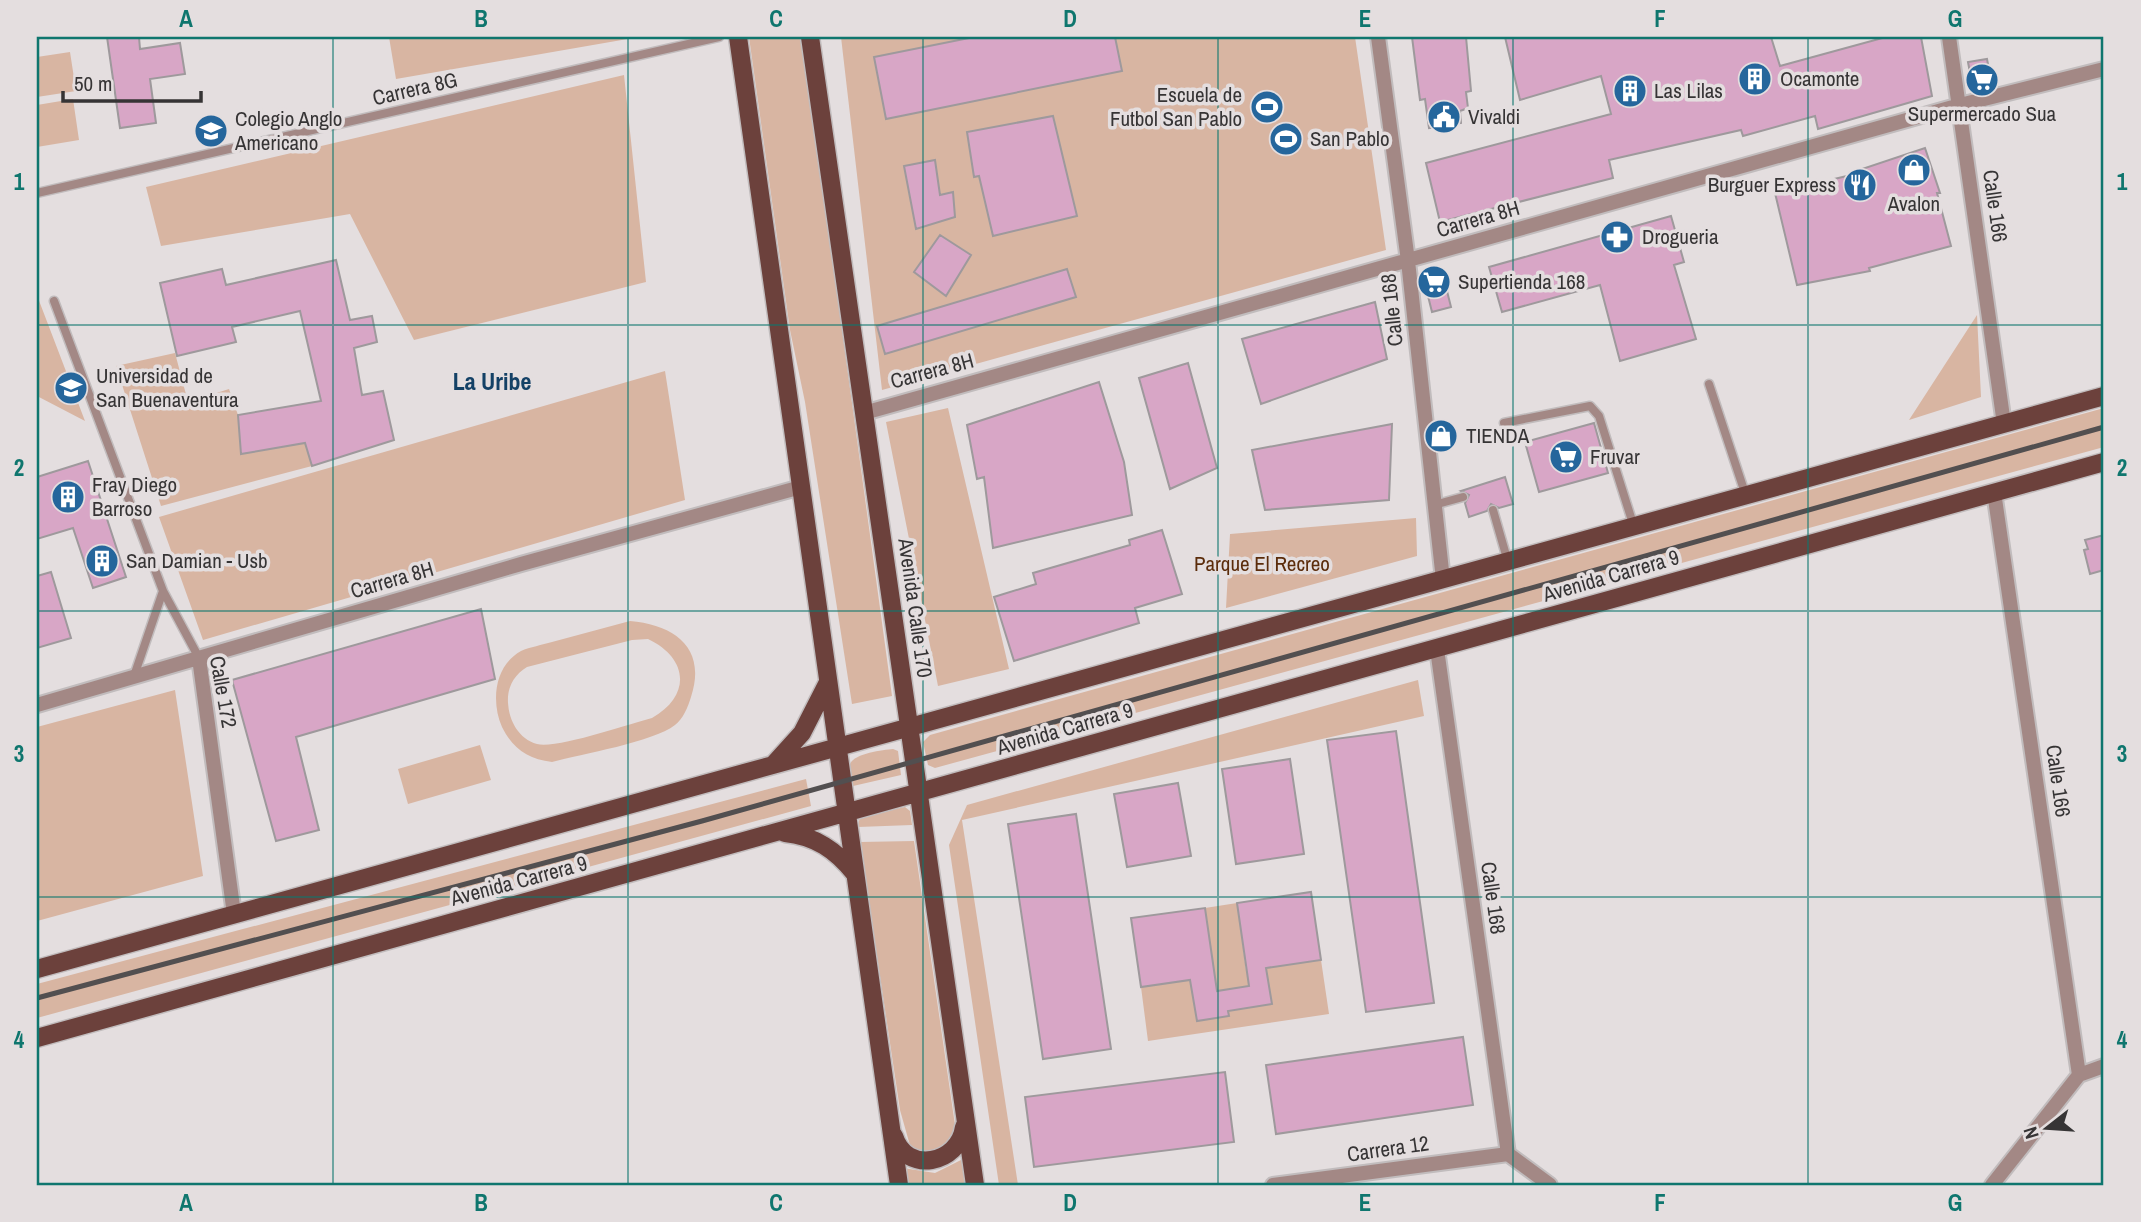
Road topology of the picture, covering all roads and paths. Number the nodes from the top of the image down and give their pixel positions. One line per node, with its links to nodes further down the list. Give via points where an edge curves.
1 (719, 37): 8 (lane, Carrera 8G)
2 (738, 37): 17 (main road)
3 (810, 37): 13 (main road, Avenida Calle 170)
4 (1378, 37): 9 (street, Calle 168)
5 (1949, 37): 7 (street, Calle 166)
6 (2104, 69): 7 (street, Carrera 8H)
7 (1960, 105): 9 (street, Carrera 8H); 15 (street, Calle 166)
8 (37, 193)
9 (1408, 261): 13 (street, Carrera 8H); 21 (street, Calle 168)
10 (54, 301): 26 (lane, Calle 172)
11 (1709, 384): 19 (lane)
12 (2104, 396): 15 (main road, Avenida Carrera 9)
13 (864, 413): 32 (main road, Avenida Calle 170)
14 (1504, 424): 23 (lane, via 1590,406 1599,416)
15 (2004, 424): 19 (main road, Avenida Carrera 9)
16 (2104, 461): 18 (main road, Avenida Carrera 9)
17 (800, 487): 28 (street, Carrera 8H); 30 (main road)
18 (1994, 492): 27 (main road, Avenida Carrera 9); 43 (street, Calle 166)
19 (1745, 496): 23 (main road, Avenida Carrera 9)
20 (1463, 497): 21 (lane)
21 (1434, 505): 25 (street, Calle 168)
22 (1493, 510): 24 (lane)
23 (1634, 527): 24 (main road, Avenida Carrera 9)
24 (1508, 562): 25 (main road, Avenida Carrera 9)
25 (1443, 580): 32 (main road, Avenida Carrera 9)
26 (163, 591): 28 (lane, Calle 172); 29 (lane)
27 (1437, 649): 35 (main road, Avenida Carrera 9); 46 (street, Calle 168)
28 (199, 659): 29 (street, Carrera 8H); 39 (street, Calle 172)
29 (134, 676): 31 (street, Carrera 8H)
30 (828, 681): 33 (main road); 34 (main road, via 802,733)
31 (37, 705)
32 (910, 729): 33 (main road, Avenida Carrera 9); 35 (main road, Avenida Calle 170)
33 (837, 749): 34 (main road, Avenida Carrera 9); 36 (main road)
34 (771, 767): 39 (main road, Avenida Carrera 9)
35 (919, 793): 36 (main road, Avenida Carrera 9); 44 (main road, Avenida Calle 170)
36 (846, 814): 37 (main road, Avenida Carrera 9); 38 (main road)
37 (781, 832): 38 (main road, via 820,843); 41 (main road, Avenida Carrera 9)
38 (855, 874): 45 (main road)
39 (234, 914): 40 (main road, Avenida Carrera 9)
40 (37, 969)
41 (37, 1038)
42 (2104, 1066): 43 (street)
43 (2079, 1075): 51 (street)
44 (962, 1099): 45 (main road, via 962,1139 939,1160 909,1156 895,1140); 48 (main road, Avenida Calle 170)
45 (890, 1118): 47 (main road)
46 (1508, 1154): 49 (street, Carrera 12); 50 (street)
47 (899, 1185)
48 (975, 1185)
49 (1273, 1185)
50 (1550, 1185)
51 (1992, 1185)

